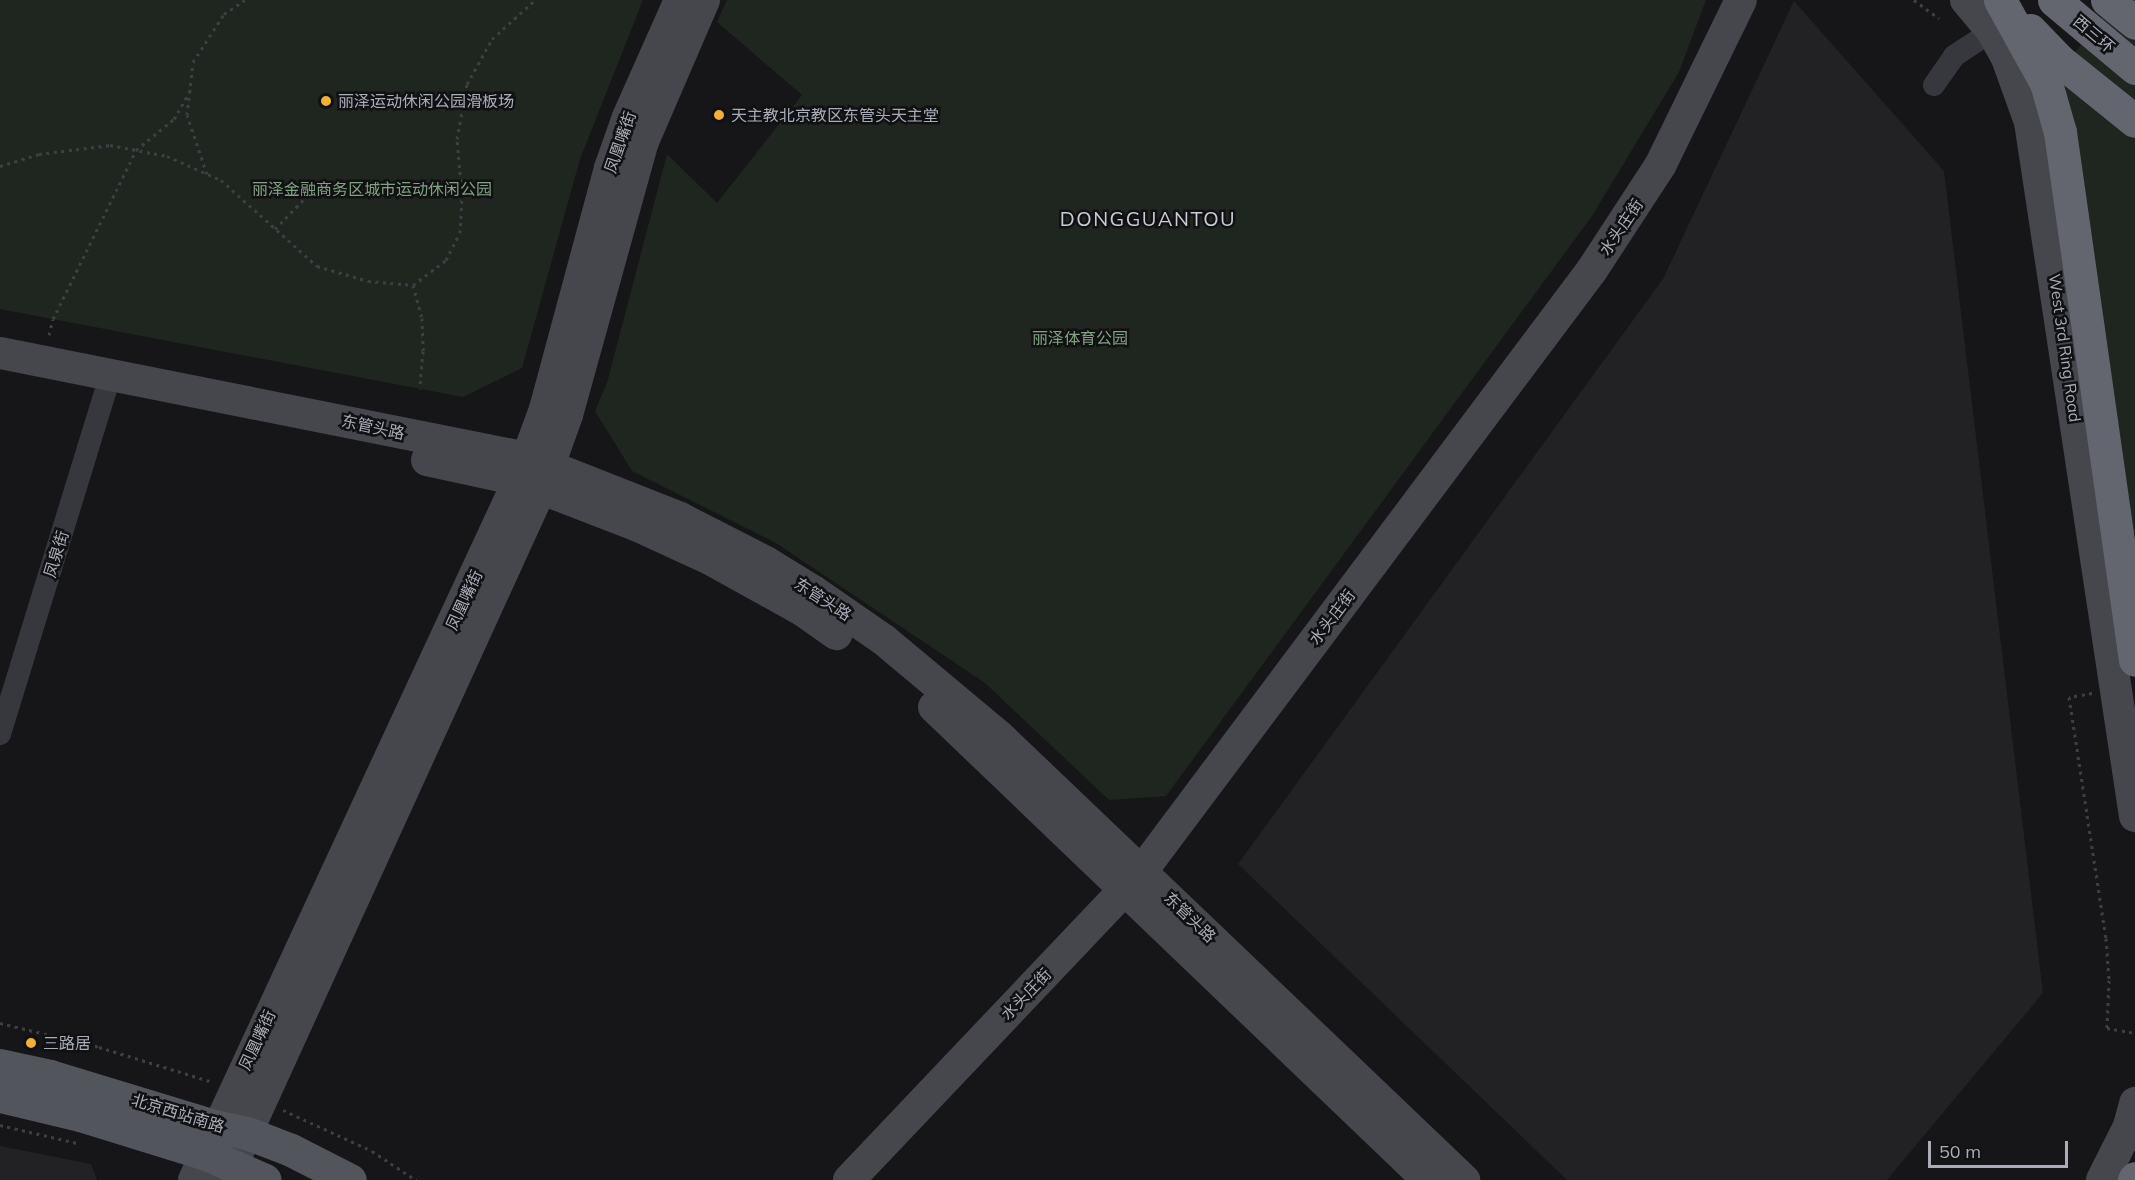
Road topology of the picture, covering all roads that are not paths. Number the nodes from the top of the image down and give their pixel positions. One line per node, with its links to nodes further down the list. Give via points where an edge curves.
1 (680, 0): 16 (street, 凤凰嘴街, via 610,168 545,409)
2 (704, 0): 16 (street, 凤凰嘴街, via 636,162 567,415)
3 (1741, 0): 21 (street, 水头庄街, via 1661,164 1592,270)
4 (1966, 0): 9 (street, West 3rd Ring Road)
5 (2001, 0): 12 (highway, via 2059,60); 17 (highway, via 2043,76 2061,132)
6 (2054, 0): 10 (highway, 西三环)
7 (2107, 0): 8 (highway)
8 (2135, 23)
9 (1992, 31): 11 (street, via 1954,56); 18 (street, West 3rd Ring Road, via 2019,87 2030,122)
10 (2135, 68)
11 (1934, 86)
12 (2135, 121)
13 (0, 353): 15 (street, 东管头路)
14 (0, 372): 15 (street, 东管头路)
15 (109, 381): 16 (street, 东管头路); 19 (street, 凤泉街)
16 (535, 473): 21 (street, 东管头路, via 710,559 812,616 929,703); 25 (street, 凤凰嘴街)
17 (2135, 660)
18 (2122, 703): 20 (street, West 3rd Ring Road)
19 (0, 734)
20 (2135, 816)
21 (1134, 880): 28 (street, 水头庄街); 29 (street, 东管头路); 30 (street, 东管头路)
22 (0, 1065): 25 (main road, 北京西站南路, via 131,1099)
23 (0, 1096): 25 (main road, 北京西站南路)
24 (2135, 1103): 31 (street, via 2129,1126)
25 (220, 1156): 26 (main road, 北京西站南路); 27 (main road, 北京西站南路, via 291,1150)
26 (265, 1180)
27 (350, 1180)
28 (849, 1180)
29 (1428, 1180)
30 (1464, 1180)
31 (2102, 1180)

